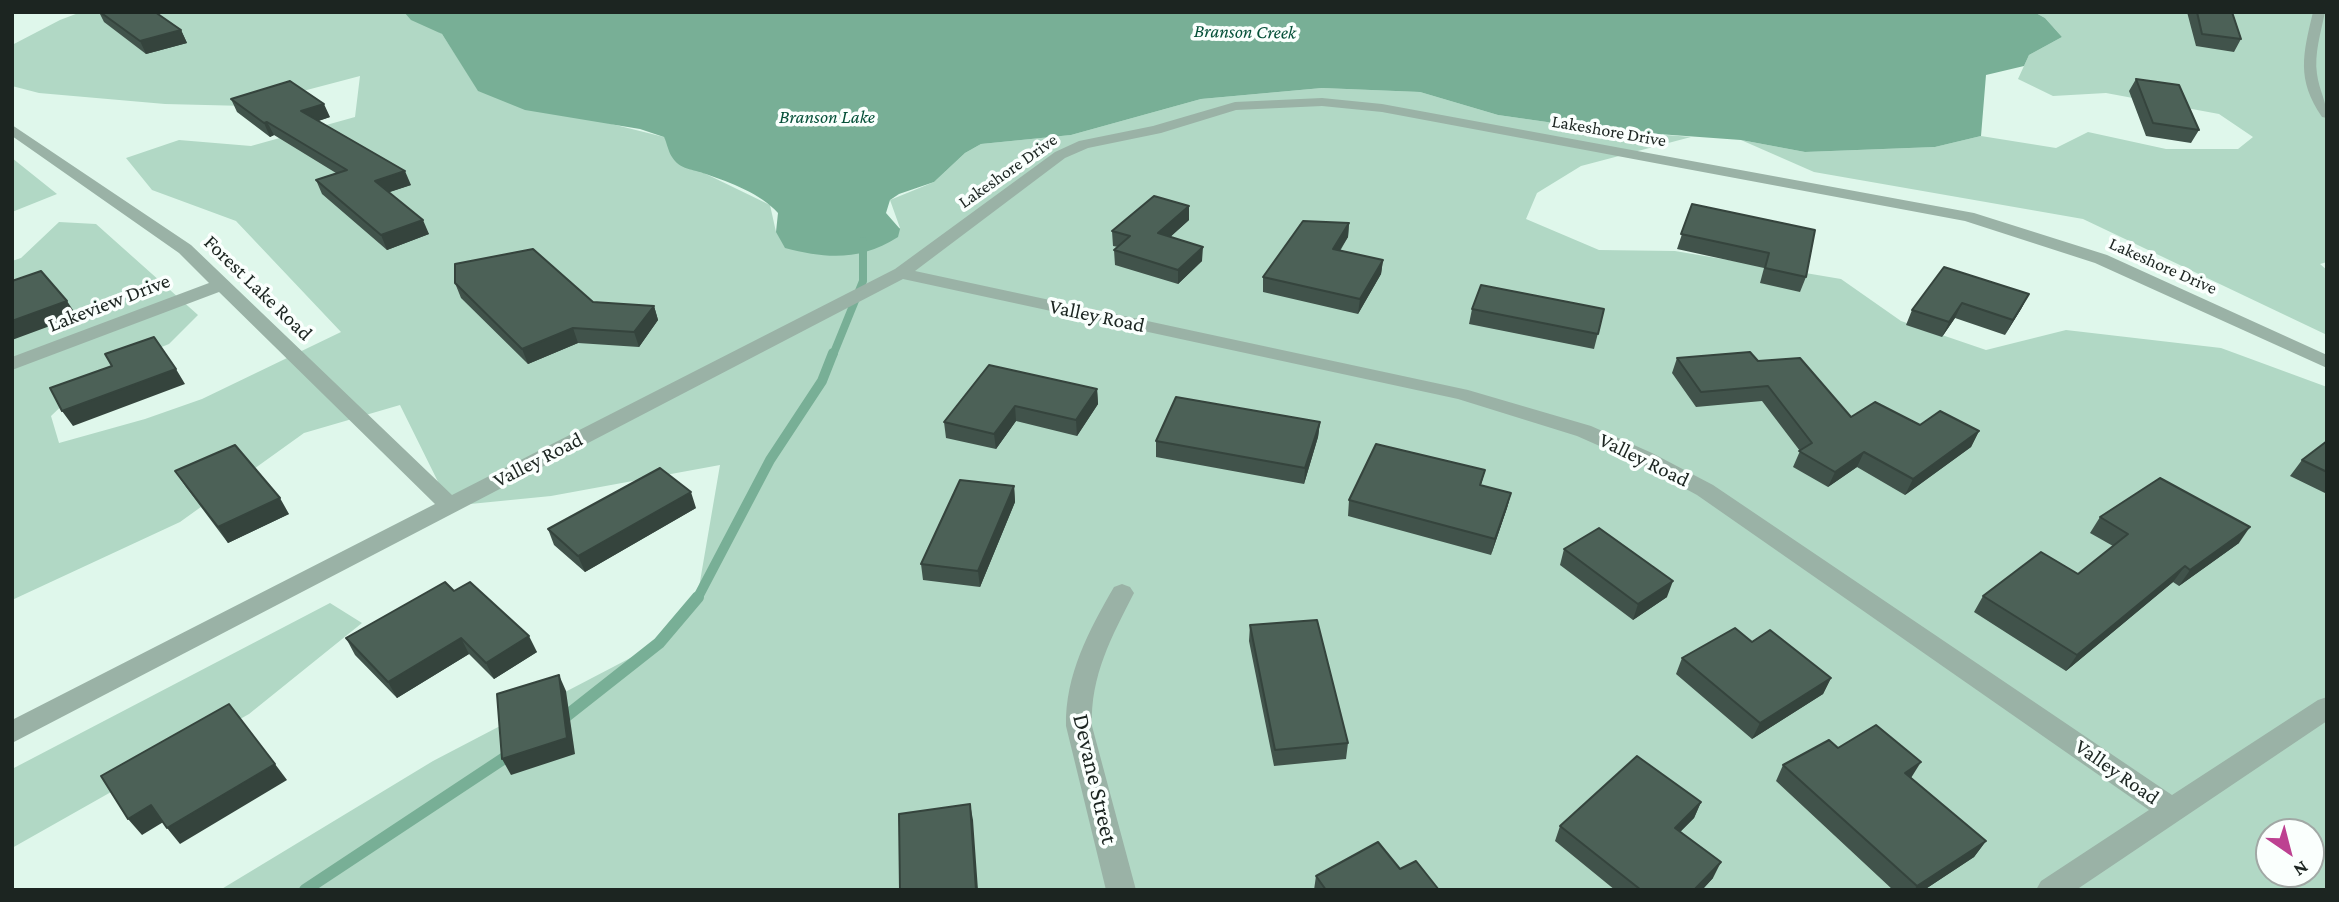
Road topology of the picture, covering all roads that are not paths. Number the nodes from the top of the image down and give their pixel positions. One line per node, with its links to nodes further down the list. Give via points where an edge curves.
1 (2319, 12): 2 (street, via 2308,61 2309,81)
2 (2327, 114)
3 (12, 129): 5 (street, Forest Lake Road, via 186,249)
4 (901, 273): 6 (street, Lakeshore Drive, via 1071,149 1235,106 1352,104 1993,224 2101,259); 8 (street, Valley Road); 12 (street, Valley Road, via 1461,394 1584,431 1706,489)
5 (222, 284): 7 (street, Lakeview Drive); 8 (street, Forest Lake Road)
6 (2327, 362)
7 (12, 364)
8 (450, 506): 11 (street, Valley Road)
9 (1122, 593): 13 (street, Devane Street, via 1088,662 1076,706)
10 (2327, 707): 12 (street)
11 (12, 732)
12 (2172, 810): 14 (street)
13 (1121, 890)
14 (2050, 890)

